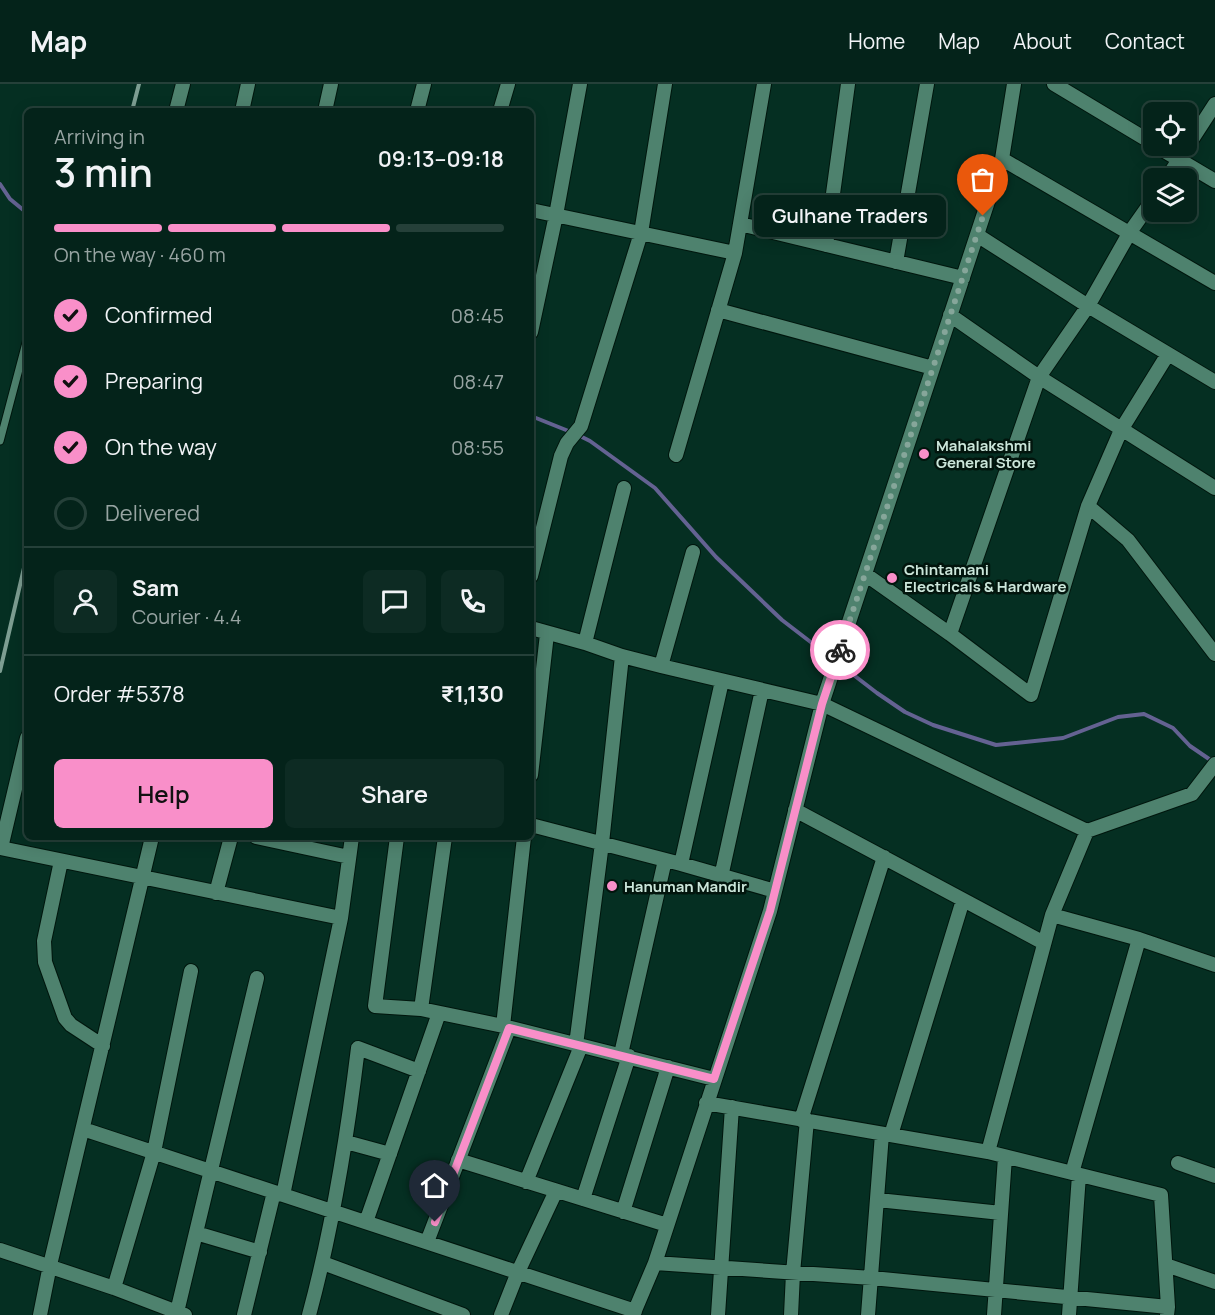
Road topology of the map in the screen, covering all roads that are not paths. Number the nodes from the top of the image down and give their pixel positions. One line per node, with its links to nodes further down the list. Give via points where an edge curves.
1 (183, 84): 14 (street)
2 (248, 84): 15 (street)
3 (331, 84): 16 (street)
4 (424, 84): 17 (street)
5 (508, 84): 18 (street)
6 (580, 84): 27 (street)
7 (665, 84): 30 (street)
8 (764, 84): 28 (street)
9 (848, 84): 32 (street)
10 (927, 84): 34 (street)
11 (1014, 84): 21 (street)
12 (1054, 84): 19 (street)
13 (1215, 104): 22 (street)
14 (177, 108)
15 (243, 108)
16 (326, 108)
17 (418, 108)
18 (501, 108)
19 (1143, 138)
20 (1173, 156): 22 (street)
21 (1002, 159): 29 (street); 31 (street)
22 (1180, 160): 23 (street); 24 (street)
23 (1174, 168)
24 (1215, 181)
25 (534, 211): 27 (street)
26 (1143, 214): 29 (street)
27 (556, 215): 30 (street); 40 (street)
28 (740, 224): 32 (street); 33 (street)
29 (1130, 232): 36 (street); 37 (street)
30 (641, 233): 33 (street); 53 (street, via 580,426 561,456)
31 (977, 235): 35 (street); 37 (street)
32 (826, 245): 34 (street)
33 (735, 253): 38 (street)
34 (896, 262): 35 (street)
35 (963, 278): 39 (street)
36 (1215, 283)
37 (1088, 306): 42 (street); 44 (street)
38 (718, 310): 43 (street); 48 (street)
39 (950, 315): 43 (street); 44 (street)
40 (534, 318)
41 (24, 350): 47 (lane)
42 (1168, 354): 45 (street); 46 (street)
43 (933, 368): 54 (street)
44 (1038, 377): 46 (street); 57 (street)
45 (1215, 382)
46 (1120, 430): 50 (street); 51 (street)
47 (0, 441)
48 (676, 455)
49 (624, 488): 58 (street)
50 (1215, 488)
51 (1088, 506): 57 (street, via 1031,695); 59 (street, via 1128,540)
52 (693, 552): 61 (street)
53 (534, 564)
54 (865, 574): 57 (street); 64 (street)
55 (534, 629): 56 (street)
56 (547, 634): 58 (street); 65 (street)
57 (950, 634)
58 (585, 643): 60 (street)
59 (1215, 654)
60 (622, 656): 61 (street); 79 (street)
61 (661, 666): 62 (street)
62 (722, 681): 63 (street); 84 (street)
63 (762, 690): 64 (street); 86 (street)
64 (822, 704): 69 (street); 71 (street)
65 (534, 749)
66 (24, 766): 68 (street)
67 (1212, 768): 71 (street, via 1192,794)
68 (22, 785): 83 (street, via 1,848)
69 (795, 810): 81 (street); 87 (street)
70 (534, 826): 79 (street)
71 (1087, 831): 90 (street)
72 (151, 840): 85 (street)
73 (230, 840): 88 (street)
74 (270, 840): 80 (street)
75 (352, 840): 80 (street)
76 (398, 840): 97 (street, via 375,1006)
77 (445, 840): 97 (street)
78 (524, 840): 99 (street)
79 (602, 843): 82 (street); 100 (street)
80 (349, 857): 91 (street)
81 (884, 857): 89 (street); 108 (street)
82 (665, 860): 84 (street); 102 (street)
83 (61, 861): 85 (street); 101 (street, via 44,941 45,962 65,1018)
84 (681, 864): 86 (street)
85 (142, 877): 88 (street); 101 (street)
86 (721, 877): 87 (street)
87 (775, 891): 105 (street)
88 (216, 892): 91 (street)
89 (963, 900): 93 (street); 110 (street)
90 (1052, 915): 92 (street); 93 (street)
91 (341, 918): 123 (street)
92 (1139, 939): 94 (street); 119 (street)
93 (1044, 943): 113 (street)
94 (1215, 965)
95 (191, 971): 112 (street)
96 (257, 978): 118 (street)
97 (421, 1010): 98 (street)
98 (439, 1013): 99 (street); 104 (street)
99 (506, 1027): 100 (street); 116 (street)
100 (578, 1045): 102 (street); 121 (street)
101 (103, 1047): 109 (street)
102 (625, 1055): 103 (street); 124 (street)
103 (668, 1067): 105 (street); 127 (street)
104 (419, 1071): 111 (street, via 358,1048); 114 (street)
105 (714, 1079): 106 (street)
106 (706, 1103): 107 (street); 130 (street)
107 (732, 1107): 108 (street); 139 (street)
108 (804, 1120): 110 (street); 141 (street)
109 (84, 1129): 112 (street); 137 (street)
110 (887, 1135): 113 (street); 125 (street)
111 (346, 1142): 114 (street); 126 (street)
112 (154, 1152): 118 (street); 144 (street)
113 (988, 1152): 115 (street)
114 (390, 1154): 129 (street)
115 (1005, 1157): 119 (street); 128 (street)
116 (458, 1160): 121 (street); 132 (street)
117 (1178, 1163): 120 (street)
118 (210, 1171): 123 (street); 131 (street)
119 (1075, 1174): 138 (street, via 1161,1194); 146 (street)
120 (1215, 1176)
121 (526, 1182): 122 (street)
122 (556, 1191): 124 (street); 140 (street)
123 (278, 1193): 126 (street); 134 (street)
124 (583, 1199): 127 (street)
125 (878, 1200): 128 (street); 142 (street)
126 (334, 1211): 129 (street); 135 (street)
127 (623, 1212): 130 (street)
128 (1001, 1213): 145 (street)
129 (366, 1222): 132 (street)
130 (668, 1225): 136 (street)
131 (196, 1233): 134 (street); 149 (street)
132 (427, 1242): 140 (street)
133 (0, 1250): 137 (street)
134 (260, 1252): 151 (street)
135 (323, 1263): 152 (street); 153 (street)
136 (656, 1263): 139 (street); 148 (street)
137 (50, 1265): 144 (street); 150 (street)
138 (1166, 1265): 143 (street); 147 (street)
139 (721, 1268): 141 (street); 155 (street)
140 (518, 1272): 148 (street); 154 (street)
141 (793, 1272): 142 (street); 156 (street)
142 (872, 1278): 145 (street); 157 (street)
143 (1215, 1282)
144 (114, 1288): 149 (street)
145 (995, 1290): 146 (street); 158 (street)
146 (1071, 1297): 147 (street); 159 (street)
147 (1168, 1311)
148 (634, 1313)
149 (181, 1314)
150 (40, 1315)
151 (244, 1315)
152 (309, 1315)
153 (463, 1315)
154 (501, 1315)
155 (718, 1315)
156 (791, 1315)
157 (868, 1315)
158 (994, 1315)
159 (1070, 1315)

